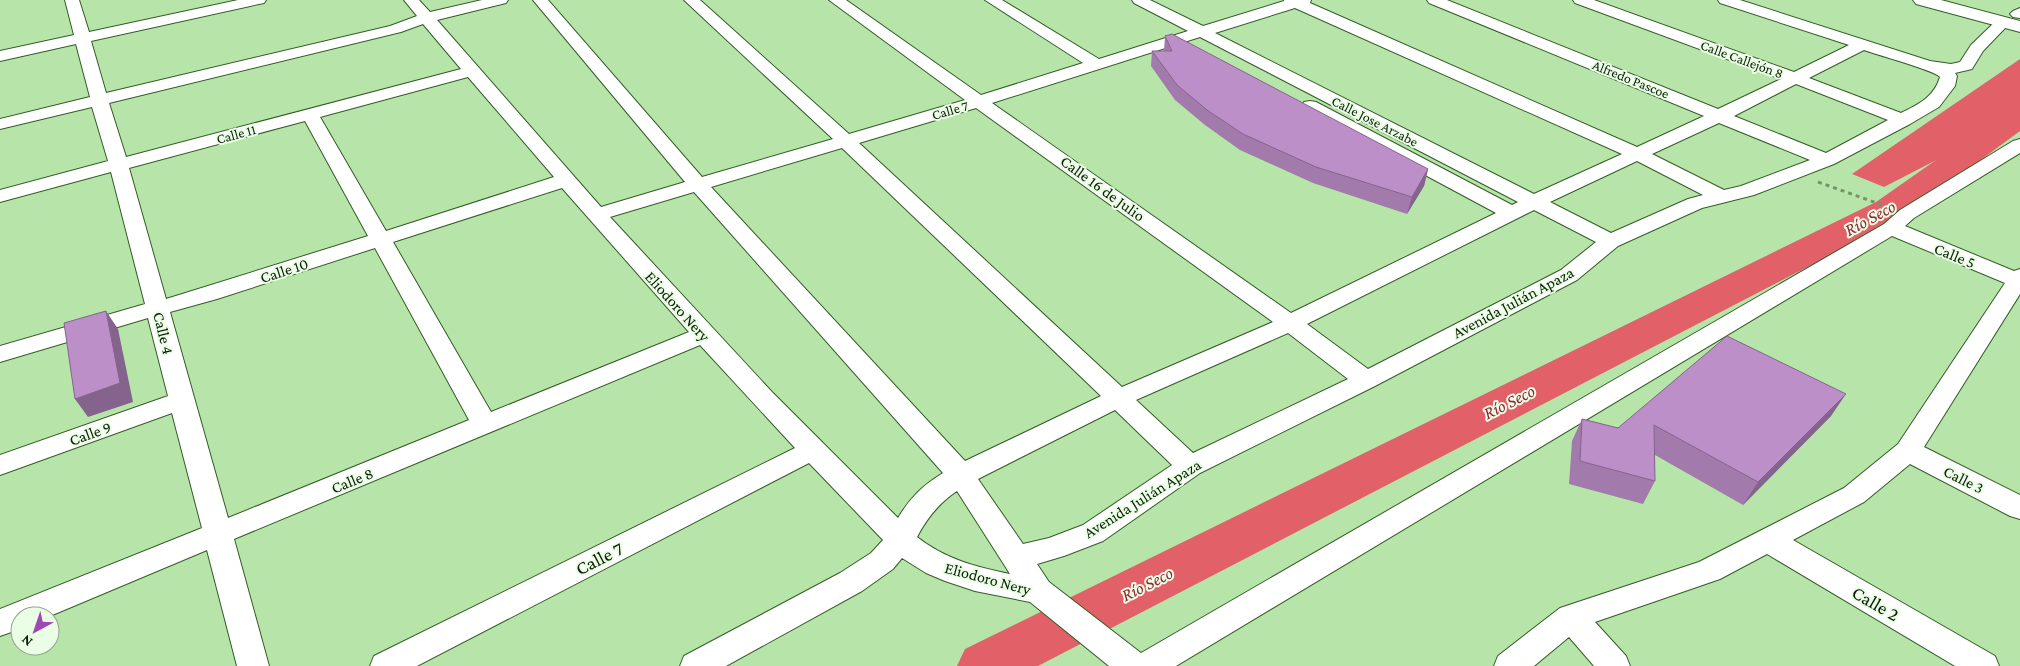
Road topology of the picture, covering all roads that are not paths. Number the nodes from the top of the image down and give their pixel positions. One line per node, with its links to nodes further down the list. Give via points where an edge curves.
1 (72, 0): 18 (street, Calle 4)
2 (501, 0): 15 (street)
3 (540, 0): 39 (street, Eliodoro Nery)
4 (690, 0): 33 (street)
5 (836, 0): 27 (street, Calle 16 de Julio)
6 (992, 0): 22 (street)
7 (1139, 0): 17 (street, Calle Jose Arzabe)
8 (1434, 0): 30 (street, Alfredo Pascoe)
9 (1580, 0): 25 (street, Calle Callejón 8)
10 (1725, 0): 20 (street)
11 (1922, 0): 16 (highway)
12 (1968, 0): 16 (highway)
13 (249, 1): 18 (street)
14 (1297, 1): 17 (street, Calle 7); 35 (street)
15 (416, 13): 24 (street, Eliodoro Nery); 26 (street, via 406,26 395,29)
16 (2016, 18): 23 (street, via 1977,48 1966,65)
17 (1201, 32): 19 (street, Calle 7); 42 (street, Calle Jose Arzabe)
18 (82, 38): 21 (street); 26 (street, Calle 4)
19 (1182, 38): 22 (street, Calle 7); 43 (street)
20 (1862, 45): 23 (street); 25 (street)
21 (0, 56)
22 (1096, 64): 27 (street, Calle 7)
23 (1942, 69): 31 (street, Avenida Julián Apaza, via 1949,76 1946,86 1933,103)
24 (472, 71): 29 (street, Calle 11); 38 (street, Eliodoro Nery)
25 (1797, 79): 30 (street); 31 (street, Calle Callejón 8)
26 (98, 95): 28 (street); 32 (street); 37 (street, Calle 4)
27 (980, 101): 33 (street, Calle 7); 50 (street, Calle 16 de Julio)
28 (0, 113)
29 (310, 114): 37 (street, Calle 11); 46 (street)
30 (1721, 115): 35 (street); 36 (street, Alfredo Pascoe)
31 (1904, 120): 36 (street, Avenida Julián Apaza)
32 (0, 124)
33 (845, 140): 39 (street, Calle 7); 54 (street)
34 (2020, 145): 45 (street, via 1907,214)
35 (1636, 153): 41 (street); 42 (street)
36 (1827, 160): 41 (street, Avenida Julián Apaza, via 1746,191)
37 (119, 165): 40 (street, Calle 11); 49 (street, Calle 4)
38 (566, 180): 44 (street, Eliodoro Nery); 46 (street, Calle 10)
39 (698, 184): 44 (street, Calle 7); 61 (street, Eliodoro Nery)
40 (0, 196)
41 (1720, 196): 47 (street, Avenida Julián Apaza, via 1695,203)
42 (1534, 202): 43 (street); 47 (street, Calle Jose Arzabe)
43 (1511, 213): 50 (street)
44 (596, 215): 51 (street, Eliodoro Nery)
45 (1892, 219): 48 (street, Calle 5); 74 (street)
46 (382, 239): 49 (street, Calle 10); 56 (street)
47 (1610, 242): 53 (street, Avenida Julián Apaza, via 1569,274)
48 (2019, 279): 58 (street)
49 (157, 308): 52 (street, Calle 10); 55 (street, Calle 4)
50 (1290, 322): 53 (street, Calle 16 de Julio); 54 (street)
51 (703, 335): 56 (street, Calle 8); 57 (street, Eliodoro Nery)
52 (0, 354)
53 (1366, 380): 60 (street, Avenida Julián Apaza)
54 (1119, 398): 60 (street); 61 (street)
55 (181, 401): 59 (street, Calle 9); 63 (street, Calle 4)
56 (486, 425): 63 (street, Calle 8)
57 (813, 450): 65 (street, Eliodoro Nery); 72 (street, Calle 7)
58 (1908, 451): 62 (street, Calle 3); 64 (street, via 1854,495)
59 (0, 465)
60 (1190, 466): 66 (street, Avenida Julián Apaza, via 1093,533)
61 (961, 475): 65 (street, via 936,491 918,509); 66 (street, Eliodoro Nery)
62 (2020, 508)
63 (218, 535): 69 (street, Calle 8); 71 (street, Calle 4)
64 (1768, 540): 68 (street, via 1709,570); 77 (street, Calle 2)
65 (900, 541): 67 (street, Eliodoro Nery, via 921,557 956,573); 73 (street, via 882,561 851,582)
66 (1016, 558): 67 (street, Eliodoro Nery)
67 (1042, 594): 70 (street)
68 (1571, 618): 75 (street); 76 (street)
69 (0, 623)
70 (1124, 658)
71 (253, 666)
72 (386, 666)
73 (696, 666)
74 (1148, 666)
75 (1510, 666)
76 (1614, 666)
77 (1983, 666)

